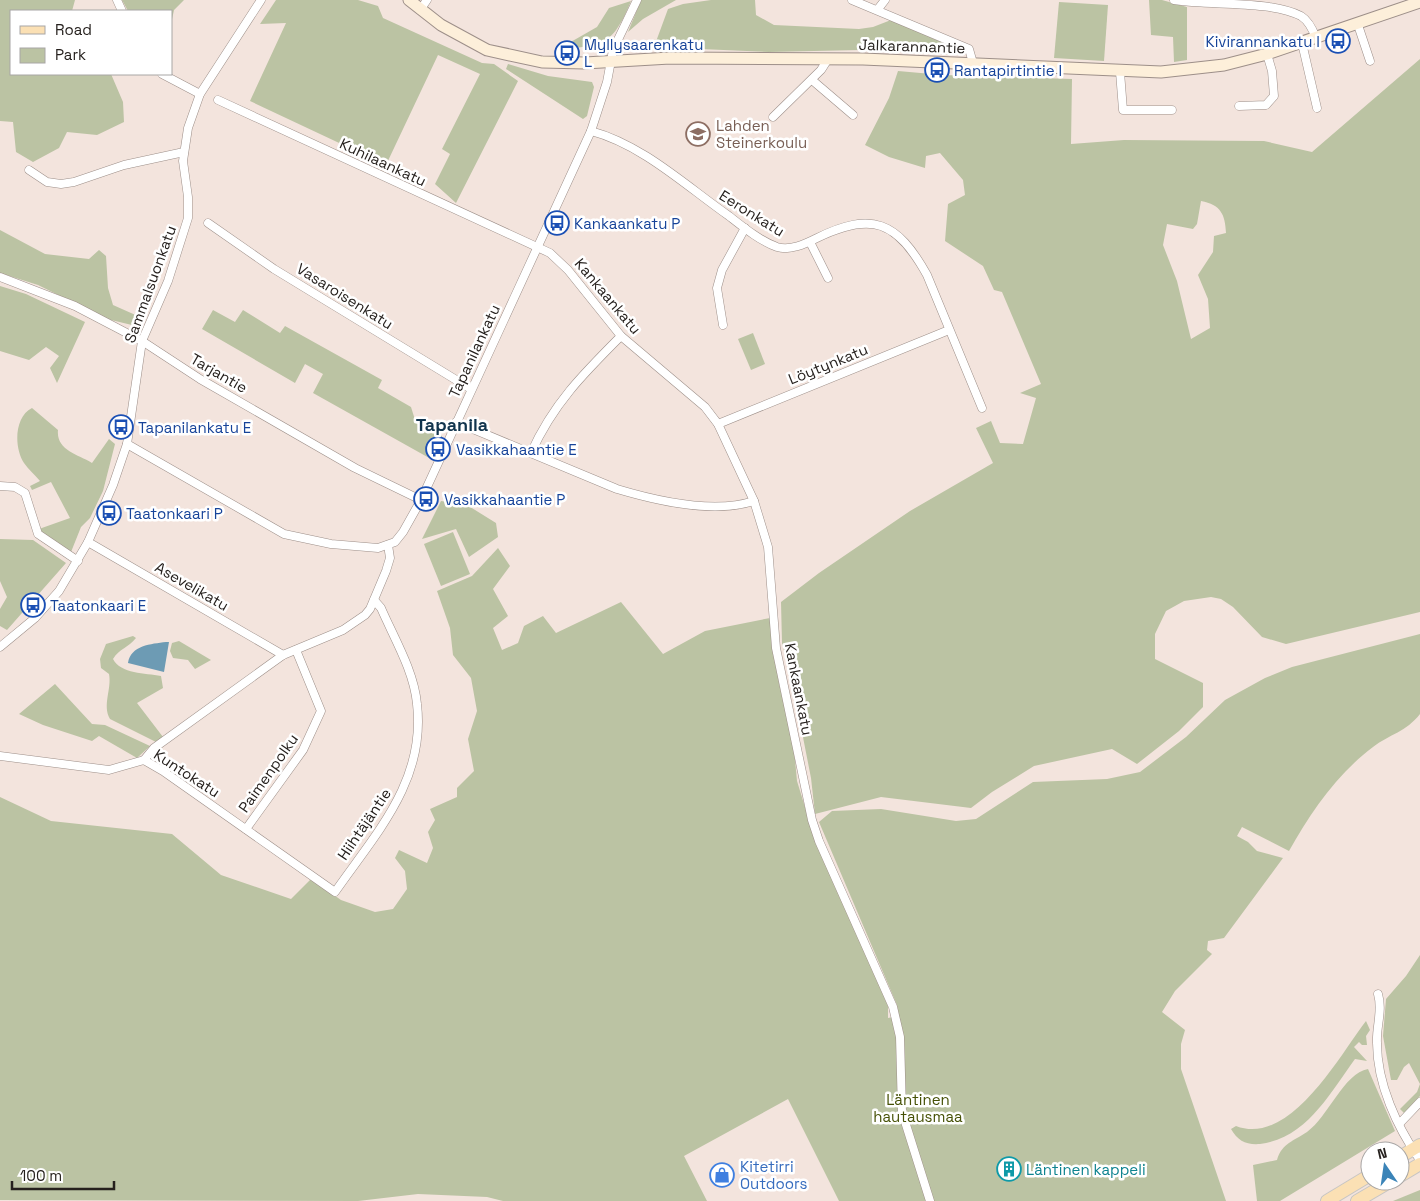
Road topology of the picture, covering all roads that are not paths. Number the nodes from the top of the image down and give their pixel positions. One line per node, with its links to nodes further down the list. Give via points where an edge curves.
1 (261, 0): 23 (street, Sammalsuonkatu)
2 (410, 0): 9 (main road, Jalkarannantie)
3 (637, 0): 17 (street, Tapanilankatu)
4 (852, 0): 11 (street)
5 (885, 0): 11 (street)
6 (1174, 0): 10 (street)
7 (1274, 0): 10 (street)
8 (1420, 2): 12 (main road, Jalkarannantie)
9 (424, 5): 17 (main road, Jalkarannantie, via 462,38 487,50 542,62)
10 (1268, 6): 13 (street, via 1302,17 1312,27)
11 (878, 9): 19 (street, via 969,49)
12 (1358, 25): 13 (main road, Jalkarannantie); 18 (street)
13 (1316, 38): 14 (main road, Jalkarannantie)
14 (1302, 43): 15 (main road, Jalkarannantie); 26 (street)
15 (1267, 54): 20 (main road, Jalkarannantie, via 1196,69); 25 (street, via 1274,96 1266,105)
16 (828, 59): 17 (main road, Jalkarannantie); 19 (main road, Jalkarannantie); 22 (street)
17 (610, 61): 30 (street, Tapanilankatu, via 607,82)
18 (1370, 61)
19 (973, 63): 20 (main road, Jalkarannantie)
20 (1120, 72): 27 (street, via 1123,110)
21 (164, 75): 23 (street)
22 (812, 80): 28 (street); 29 (street)
23 (200, 94): 31 (street, Sammalsuonkatu, via 188,128)
24 (218, 100): 36 (street, Kuhilaankatu)
25 (1239, 106)
26 (1317, 108)
27 (1172, 110)
28 (853, 115)
29 (773, 117)
30 (591, 131): 34 (street, Eeronkatu, via 642,153); 36 (street, Tapanilankatu)
31 (184, 152): 32 (street, via 124,165 61,184 47,182); 42 (street, Sammalsuonkatu, via 188,218 168,281)
32 (29, 170)
33 (208, 223): 43 (street, Vasaroisenkatu, via 274,268)
34 (745, 228): 35 (street, Eeronkatu, via 776,246 792,247); 39 (street, via 716,288)
35 (810, 242): 38 (street); 40 (street, Eeronkatu, via 842,226 865,222 890,229 916,256)
36 (538, 247): 41 (street, Kankaankatu, via 559,260); 43 (street, Tapanilankatu)
37 (0, 277): 42 (street, Tarjantie, via 75,306)
38 (828, 278)
39 (723, 325)
40 (949, 330): 44 (street, Eeronkatu); 46 (street, Löytynkatu)
41 (621, 336): 46 (street, Kankaankatu, via 705,406); 48 (street, via 570,388 550,415)
42 (142, 341): 47 (street, Sammalsuonkatu); 50 (street, Tarjantie, via 200,379 355,468)
43 (471, 389): 45 (street, Tapanilankatu)
44 (982, 408)
45 (456, 422): 48 (street); 50 (street, Tapanilankatu)
46 (718, 424): 51 (street, Kankaankatu)
47 (127, 444): 52 (street, Sammalsuonkatu, via 113,486); 53 (street, via 284,534 331,544 378,548)
48 (531, 453): 51 (street, via 641,496 722,506)
49 (0, 486): 54 (street, via 15,487 24,493 38,534)
50 (420, 500): 53 (street, Tapanilankatu, via 404,532)
51 (754, 501): 70 (street, Kankaankatu, via 768,547 776,648 812,820 893,1007 900,1037 902,1112)
52 (88, 542): 54 (street, Sammalsuonkatu); 58 (street, Asevelikatu)
53 (388, 545): 55 (street, via 390,558)
54 (78, 561): 56 (street, Sammalsuonkatu, via 59,591 41,611)
55 (374, 600): 57 (street, via 357,622); 62 (street, Hiihtäjäntie, via 381,608 407,668 417,703 418,742 409,780 392,811)
56 (0, 647)
57 (296, 650): 58 (street); 61 (street, Paimenpolku, via 321,711 303,750)
58 (283, 655): 60 (street, via 154,748)
59 (0, 756): 60 (street, Kuntokatu, via 109,770)
60 (144, 760): 61 (street, Kuntokatu)
61 (246, 829): 62 (street, Kuntokatu)
62 (335, 892)
63 (1378, 994): 65 (street, via 1382,1006 1376,1040 1377,1064)
64 (1420, 1102): 65 (street)
65 (1400, 1123): 66 (street)
66 (1416, 1147): 67 (street)
67 (1420, 1162)
68 (1360, 1181): 71 (main road)
69 (1374, 1191): 72 (main road)
70 (930, 1201)
71 (1327, 1201)
72 (1358, 1201)

